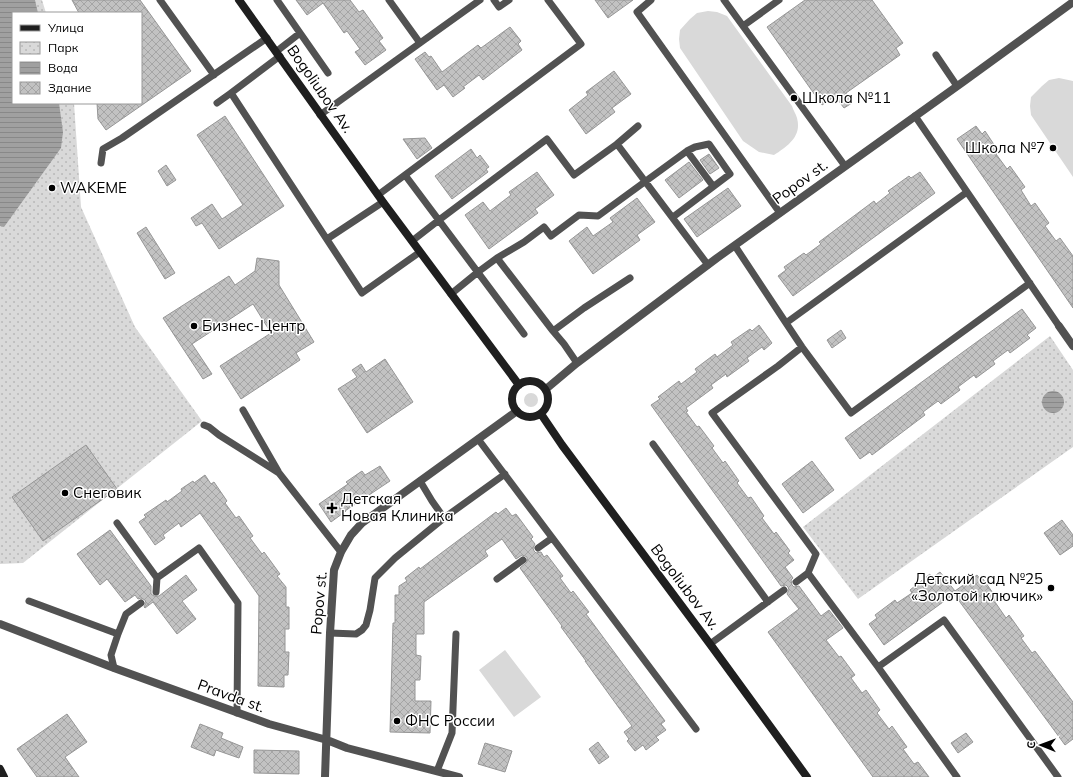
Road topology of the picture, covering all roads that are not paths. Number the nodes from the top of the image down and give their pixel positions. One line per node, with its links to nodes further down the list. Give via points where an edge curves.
1 (160, 0): 20 (lane)
2 (239, 0): 15 (main road, Bogoliubov Av.)
3 (277, 0): 14 (lane)
4 (389, 0): 16 (lane)
5 (480, 0): 16 (lane)
6 (494, 0): 7 (lane, via 499,7)
7 (509, 0)
8 (548, 0): 31 (lane, via 580,44)
9 (651, 0): 37 (lane, via 637,12)
10 (724, 0): 13 (lane)
11 (779, 0): 13 (lane)
12 (1073, 2): 21 (street, Popov st.)
13 (743, 26): 30 (lane)
14 (300, 33): 17 (lane); 19 (lane)
15 (267, 38): 17 (main road, Bogoliubov Av.); 20 (lane)
16 (420, 43): 24 (lane)
17 (278, 54): 22 (lane); 24 (main road, Bogoliubov Av.)
18 (936, 55): 21 (lane)
19 (328, 73)
20 (214, 75): 29 (lane, via 102,149)
21 (957, 86): 25 (street, Popov st.)
22 (231, 93): 23 (lane); 40 (lane)
23 (217, 103)
24 (320, 115): 35 (main road, Bogoliubov Av.)
25 (915, 116): 30 (street, Popov st.); 34 (lane)
26 (638, 126): 27 (lane)
27 (617, 144): 32 (lane); 39 (lane, via 574,176 547,139)
28 (687, 151): 32 (lane); 33 (lane); 33 (lane, via 709,144 730,174)
29 (101, 163)
30 (846, 166): 37 (street, Popov st.)
31 (405, 175): 35 (lane); 39 (lane)
32 (645, 181): 38 (lane); 44 (lane, via 598,216 579,215 551,236 544,227)
33 (713, 186): 38 (lane)
34 (967, 192): 48 (lane); 50 (lane)
35 (378, 195): 36 (main road, Bogoliubov Av.)
36 (383, 202): 40 (lane); 41 (main road)
37 (780, 213): 42 (street, Popov st.)
38 (673, 217): 45 (lane)
39 (439, 220): 41 (lane); 46 (lane)
40 (327, 239): 43 (lane, via 362,293)
41 (412, 241): 43 (main road)
42 (735, 246): 45 (street, Popov st.); 50 (lane)
43 (420, 252): 49 (main road)
44 (497, 258): 46 (lane); 52 (lane)
45 (708, 265): 56 (street, Popov st.)
46 (478, 272): 49 (lane); 53 (lane)
47 (630, 278): 52 (lane)
48 (1030, 283): 51 (lane); 55 (lane, via 851,413)
49 (451, 294): 57 (main road)
50 (786, 323): 55 (lane)
51 (1059, 326): 54 (street)
52 (553, 331): 56 (lane)
53 (524, 334)
54 (1073, 346)
55 (802, 347): 74 (lane, via 712,413 816,554)
56 (577, 363): 58 (street, Popov st.)
57 (519, 385): 58 (main road, via 533,381); 60 (main road, via 514,390 512,398)
58 (546, 388): 61 (main road, via 548,402)
59 (243, 410): 65 (lane)
60 (517, 411): 61 (main road, via 528,417); 63 (street, Popov st.)
61 (541, 414): 87 (main road, Bogoliubov Av., via 562,446)
62 (204, 425): 65 (lane)
63 (478, 439): 66 (lane); 67 (street, Popov st.)
64 (653, 444): 81 (lane)
65 (279, 473): 72 (lane)
66 (505, 474): 68 (lane); 70 (lane)
67 (420, 481): 68 (lane); 72 (street, Popov st., via 362,523)
68 (444, 518): 84 (lane, via 375,578 370,610 362,630 356,634)
69 (116, 523): 75 (lane)
70 (552, 538): 71 (lane); 91 (lane)
71 (538, 548)
72 (341, 552): 84 (street, Popov st., via 334,570)
73 (523, 560): 76 (lane)
74 (808, 573): 77 (lane); 88 (lane)
75 (157, 578): 79 (lane); 90 (lane, via 199,548 238,603)
76 (497, 578)
77 (796, 582)
78 (784, 590): 81 (lane)
79 (156, 592)
80 (29, 601): 85 (lane)
81 (768, 602): 87 (lane)
82 (141, 603): 85 (lane, via 126,614)
83 (0, 624): 89 (street, Pravda st.)
84 (330, 633): 92 (street, Popov st.)
85 (118, 634): 89 (lane, via 111,655)
86 (456, 634): 94 (lane, via 452,734)
87 (710, 644): 98 (main road, Bogoliubov Av.)
88 (878, 667): 99 (lane); 100 (lane, via 944,620)
89 (114, 668): 90 (street, Pravda st.)
90 (237, 713): 92 (street, Pravda st.)
91 (696, 728)
92 (327, 740): 94 (street, Pravda st., via 347,748); 96 (street, Popov st.)
93 (0, 769): 95 (main road)
94 (437, 771): 97 (street, Pravda st.)
95 (4, 777)
96 (325, 777)
97 (459, 777)
98 (807, 777)
99 (957, 777)
100 (1058, 777)

